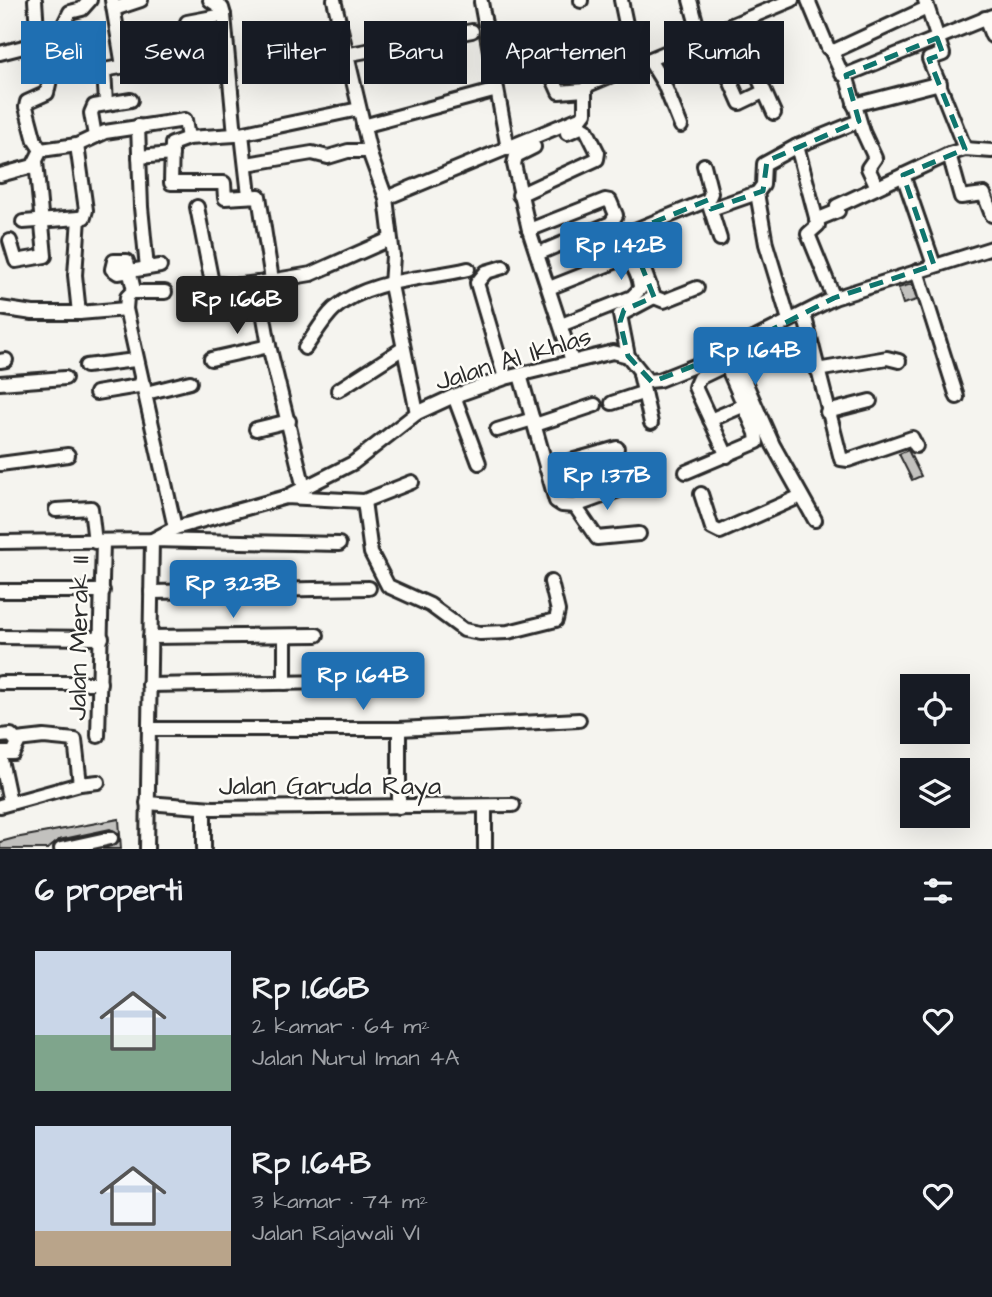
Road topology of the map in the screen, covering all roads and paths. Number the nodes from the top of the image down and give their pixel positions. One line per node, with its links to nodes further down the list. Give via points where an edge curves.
1 (36, 0): 16 (street)
2 (90, 0): 17 (street, via 82,9 69,12)
3 (141, 0): 12 (street)
4 (209, 0): 14 (street, via 222,8)
5 (334, 0): 19 (street)
6 (621, 0): 20 (street)
7 (690, 0): 21 (street)
8 (792, 0): 11 (street)
9 (808, 0): 28 (street)
10 (481, 2): 42 (street)
11 (778, 3): 22 (street)
12 (113, 4): 26 (street)
13 (926, 4): 25 (street); 28 (street, via 860,41)
14 (224, 15): 18 (street); 54 (street)
15 (988, 17): 24 (street); 25 (street)
16 (37, 21)
17 (65, 21)
18 (192, 21)
19 (338, 21)
20 (625, 21)
21 (699, 21)
22 (743, 21)
23 (472, 32): 30 (street)
24 (992, 36)
25 (937, 38): 35 (street); 36 (street, via 943,54 929,59)
26 (120, 47)
27 (21, 49): 29 (street)
28 (831, 50): 35 (street)
29 (0, 53)
30 (350, 54)
31 (664, 55): 32 (street)
32 (650, 61): 53 (street)
33 (120, 66): 46 (street, via 104,69)
34 (350, 74): 48 (street)
35 (846, 75): 47 (street)
36 (940, 83): 47 (street); 60 (street)
37 (49, 84): 65 (street, via 47,93 27,102 26,107)
38 (555, 84): 43 (street, via 559,92)
39 (591, 84): 43 (street)
40 (731, 84): 44 (street, via 740,102)
41 (760, 84): 44 (street)
42 (497, 90): 52 (street); 59 (street)
43 (585, 90): 59 (street, via 584,116)
44 (763, 92): 49 (street)
45 (131, 100): 46 (street)
46 (106, 103): 55 (street, via 92,109)
47 (854, 105): 50 (street)
48 (359, 109): 52 (street); 54 (street)
49 (774, 113)
50 (859, 121): 58 (street); 71 (street, via 875,158 868,168)
51 (138, 126): 55 (street); 56 (street, via 185,120); 66 (street)
52 (363, 126): 61 (street)
53 (681, 126)
54 (239, 134): 56 (street); 67 (street)
55 (94, 136): 57 (street)
56 (188, 138): 63 (street, via 173,142)
57 (77, 145): 65 (street); 80 (street, via 86,209)
58 (797, 146): 72 (street, via 767,161 764,185); 81 (street)
59 (508, 149): 75 (street)
60 (965, 149): 62 (street); 64 (street)
61 (369, 150): 67 (street, via 324,158 312,153); 75 (street)
62 (992, 151)
63 (172, 154): 66 (street); 73 (street, via 171,183 225,183 225,198)
64 (949, 154): 70 (street); 78 (street, via 961,198 984,194)
65 (39, 156): 69 (street, via 27,168); 79 (street)
66 (139, 157): 98 (street, via 154,267 130,271)
67 (247, 164): 73 (street)
68 (704, 165): 76 (street)
69 (0, 175)
70 (904, 175): 71 (street); 89 (street)
71 (877, 187): 81 (street)
72 (757, 193): 76 (street); 106 (street, via 766,244)
73 (249, 195): 93 (street, via 260,198)
74 (519, 195): 74 (street, via 513,164 516,156 577,128 586,129 597,159); 83 (street)
75 (386, 198): 84 (street)
76 (709, 205): 85 (street); 100 (street, via 632,233)
77 (197, 206): 94 (street, via 212,283)
78 (992, 215)
79 (43, 218): 80 (street); 82 (street); 86 (street, via 42,258 16,261)
80 (79, 218): 104 (street, via 75,275)
81 (816, 220): 101 (street, via 817,227 808,234)
82 (23, 222)
83 (529, 230): 88 (street); 88 (street, via 605,200 616,215 611,223)
84 (390, 239): 93 (street, via 311,274); 95 (street)
85 (720, 239)
86 (10, 241)
87 (992, 248): 89 (street)
88 (537, 254): 96 (street)
89 (934, 265): 92 (street)
90 (503, 267): 122 (street, via 486,272 477,283)
91 (468, 269): 95 (street)
92 (917, 271): 101 (street); 130 (street)
93 (272, 280): 94 (street)
94 (258, 283): 108 (street)
95 (391, 285): 109 (street, via 349,299 333,310); 110 (street)
96 (549, 288): 107 (street); 107 (street, via 625,258 640,284 632,297)
97 (697, 288): 100 (street, via 664,301)
98 (133, 292): 99 (street); 103 (street, via 127,297)
99 (164, 292)
100 (654, 298): 111 (street, via 620,315)
101 (834, 298): 105 (street)
102 (0, 309): 104 (street)
103 (126, 309): 104 (street); 114 (street)
104 (79, 313)
105 (804, 314): 106 (street); 118 (street)
106 (789, 320): 112 (street)
107 (561, 325): 115 (street)
108 (269, 346): 113 (street); 138 (street)
109 (305, 348)
110 (402, 349): 126 (street); 136 (street)
111 (628, 356): 115 (street, Jalan Al Ikhlas, via 613,352); 119 (street, Jalan Al Ikhlas)
112 (726, 357): 119 (street, via 659,380 648,381); 134 (street); 137 (street, via 696,383); 155 (street)
113 (211, 359)
114 (135, 360): 117 (street); 125 (street)
115 (572, 361): 120 (street, Jalan Al Ikhlas)
116 (899, 361): 118 (street, via 887,358)
117 (86, 366)
118 (817, 370): 135 (street)
119 (640, 374): 128 (street)
120 (520, 375): 122 (street, Jalan Al Ikhlas); 139 (street)
121 (65, 378): 124 (street)
122 (505, 379): 129 (street, Jalan Al Ikhlas)
123 (190, 382): 125 (street)
124 (0, 383)
125 (145, 389): 127 (street); 161 (street)
126 (338, 390)
127 (96, 393)
128 (642, 393): 132 (street); 140 (street)
129 (454, 396): 136 (street, Jalan Al Ikhlas); 147 (street)
130 (957, 397)
131 (870, 401): 135 (street)
132 (612, 404)
133 (596, 405): 139 (street)
134 (745, 405): 137 (street); 146 (street, via 757,443)
135 (827, 412): 143 (street, via 843,460 913,438)
136 (417, 413): 153 (street, Jalan Al Ikhlas, via 353,463)
137 (710, 420): 146 (street)
138 (289, 421): 141 (street); 153 (street)
139 (534, 422): 142 (street); 149 (street)
140 (652, 423)
141 (256, 429)
142 (497, 429)
143 (916, 446)
144 (617, 449): 149 (street)
145 (68, 455): 148 (street)
146 (727, 456): 150 (street)
147 (479, 463)
148 (0, 464)
149 (546, 468): 158 (street, via 556,501)
150 (686, 472)
151 (412, 482): 157 (street)
152 (628, 487): 158 (street)
153 (304, 488): 156 (street, Jalan Al Ikhlas)
154 (701, 494): 155 (street, via 712,528 720,532)
155 (801, 496): 160 (street)
156 (286, 498): 157 (street); 161 (street)
157 (364, 501): 167 (street, via 372,553 388,586 430,605 464,630 508,632 556,620)
158 (575, 506): 162 (street, via 597,538)
159 (56, 510): 165 (street, Jalan Merak II, via 91,508)
160 (815, 520)
161 (175, 528): 163 (street)
162 (639, 534)
163 (152, 540): 165 (street); 166 (street); 171 (street)
164 (0, 542): 165 (street)
165 (99, 542): 170 (street, Jalan Merak II)
166 (339, 544)
167 (551, 582)
168 (369, 589): 171 (street)
169 (0, 591): 170 (street)
170 (103, 591): 176 (street, Jalan Merak II)
171 (151, 592): 175 (street)
172 (317, 635): 173 (street)
173 (285, 636): 175 (street); 180 (street)
174 (0, 637): 176 (street)
175 (150, 637): 181 (street)
176 (102, 638): 179 (street, Jalan Merak II)
177 (0, 682): 179 (street)
178 (331, 682): 180 (street)
179 (100, 683): 186 (street, Jalan Merak II)
180 (285, 683): 181 (street)
181 (149, 685): 183 (street)
182 (579, 720): 184 (street)
183 (149, 729): 184 (street); 191 (street)
184 (399, 729): 195 (street)
185 (0, 736): 187 (street, via 11,734)
186 (98, 736)
187 (17, 740): 188 (street, via 13,753); 190 (street, via 75,740)
188 (0, 754): 192 (street)
189 (98, 782): 190 (street)
190 (80, 784): 192 (street)
191 (147, 803): 196 (street, Jalan Garuda Raya); 200 (street)
192 (5, 804)
193 (513, 805): 194 (street, Jalan Garuda Raya)
194 (485, 806): 195 (street, Jalan Garuda Raya); 202 (street)
195 (399, 807): 196 (street, Jalan Garuda Raya)
196 (204, 808): 201 (street)
197 (111, 838): 198 (street)
198 (87, 845): 199 (street)
199 (61, 849)
200 (147, 849)
201 (204, 849)
202 (485, 849)

